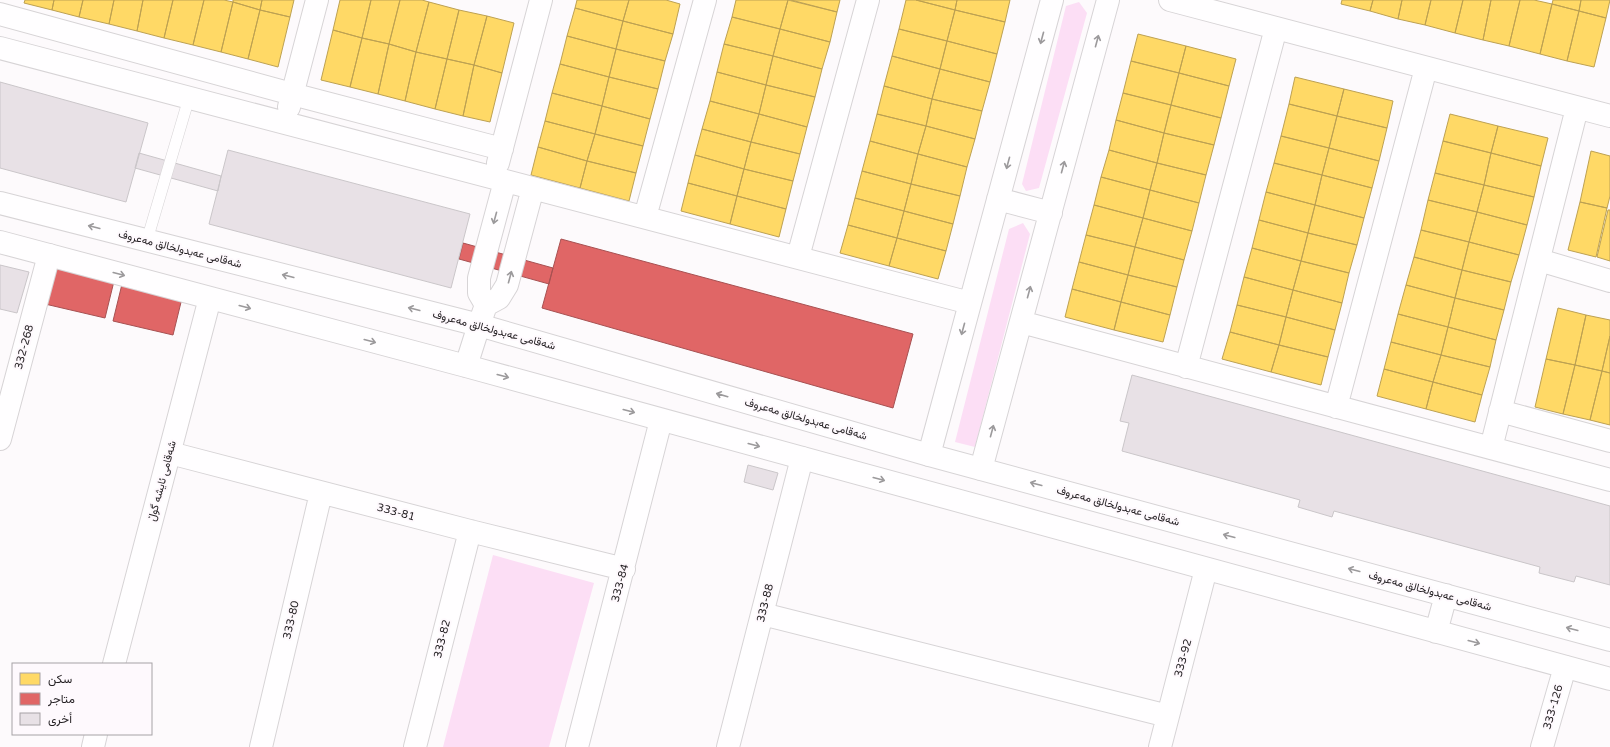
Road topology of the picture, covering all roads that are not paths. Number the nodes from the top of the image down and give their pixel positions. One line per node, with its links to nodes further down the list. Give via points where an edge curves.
1 (1, 0): 9 (street)
2 (317, 0): 15 (street)
3 (541, 0): 20 (street)
4 (705, 0): 26 (street)
5 (868, 0): 30 (street)
6 (1052, 0): 23 (street, one-way to 23)
7 (1108, 0): 25 (street, one-way to 7)
8 (1170, 0): 10 (street)
9 (0, 4)
10 (1242, 9): 12 (street)
11 (0, 14): 15 (street)
12 (1276, 28): 14 (street); 38 (street)
13 (0, 48): 16 (street)
14 (1426, 68): 17 (street); 39 (street)
15 (292, 94): 19 (street); 20 (street)
16 (189, 98): 19 (street); 27 (lane)
17 (1577, 108): 18 (street); 31 (street)
18 (1610, 116)
19 (285, 123): 21 (street)
20 (502, 149): 21 (street)
21 (500, 179): 22 (street); 35 (street, one-way to 35, via 479,278)
22 (533, 188): 26 (street); 35 (street, one-way to 22, via 508,285)
23 (998, 199): 25 (street); 34 (street)
24 (0, 203): 27 (street, شەقامی عەبدولخالق مەعروف, one-way to 24)
25 (1051, 213): 36 (street, one-way to 25)
26 (645, 217): 30 (street)
27 (147, 240): 35 (street, شەقامی عەبدولخالق مەعروف, one-way to 27)
28 (0, 242): 29 (street)
29 (49, 255): 33 (street, one-way to 33); 42 (street, 332-268)
30 (798, 257): 34 (street)
31 (1539, 260): 32 (street); 40 (street)
32 (1610, 281)
33 (210, 298): 37 (street, one-way to 37); 45 (street, شەقامی ئایشە گوڵ)
34 (970, 303): 46 (street, one-way to 46)
35 (482, 315): 37 (street); 46 (street, شەقامی عەبدولخالق مەعروف, one-way to 35)
36 (1021, 322): 38 (street); 48 (street, one-way to 36)
37 (466, 366): 41 (street, one-way to 41)
38 (1186, 367): 39 (street)
39 (1336, 407): 44 (street)
40 (1500, 411): 43 (street); 44 (street)
41 (661, 420): 47 (street, one-way to 47); 52 (street, 333-84)
42 (0, 439)
43 (1610, 441)
44 (1491, 448): 49 (street)
45 (170, 453): 50 (street, 333-81); 58 (street, شەقامی ئایشە گوڵ)
46 (929, 455): 48 (street, شەقامی عەبدولخالق مەعروف)
47 (802, 458): 53 (street, one-way to 53); 55 (street, 333-88)
48 (982, 469): 54 (street, شەقامی عەبدولخالق مەعروف, one-way to 48)
49 (1610, 480)
50 (321, 493): 51 (street, 333-81); 64 (street, 333-80)
51 (470, 531): 52 (street, 333-81); 65 (street, 333-82)
52 (624, 569): 66 (street, 333-84)
53 (1206, 569): 56 (street); 61 (street, 333-92)
54 (1446, 595): 56 (street); 57 (street, شەقامی عەبدولخالق مەعروف, one-way to 54)
55 (762, 614): 61 (street); 67 (street, 333-88)
56 (1436, 632): 59 (street, one-way to 59)
57 (1610, 640)
58 (114, 663)
59 (1565, 667): 60 (street); 69 (street, 333-126)
60 (1610, 679)
61 (1168, 716): 68 (street, 333-92)
62 (96, 735): 63 (street)
63 (93, 747)
64 (261, 747)
65 (414, 747)
66 (577, 747)
67 (728, 747)
68 (1160, 747)
69 (1542, 747)

